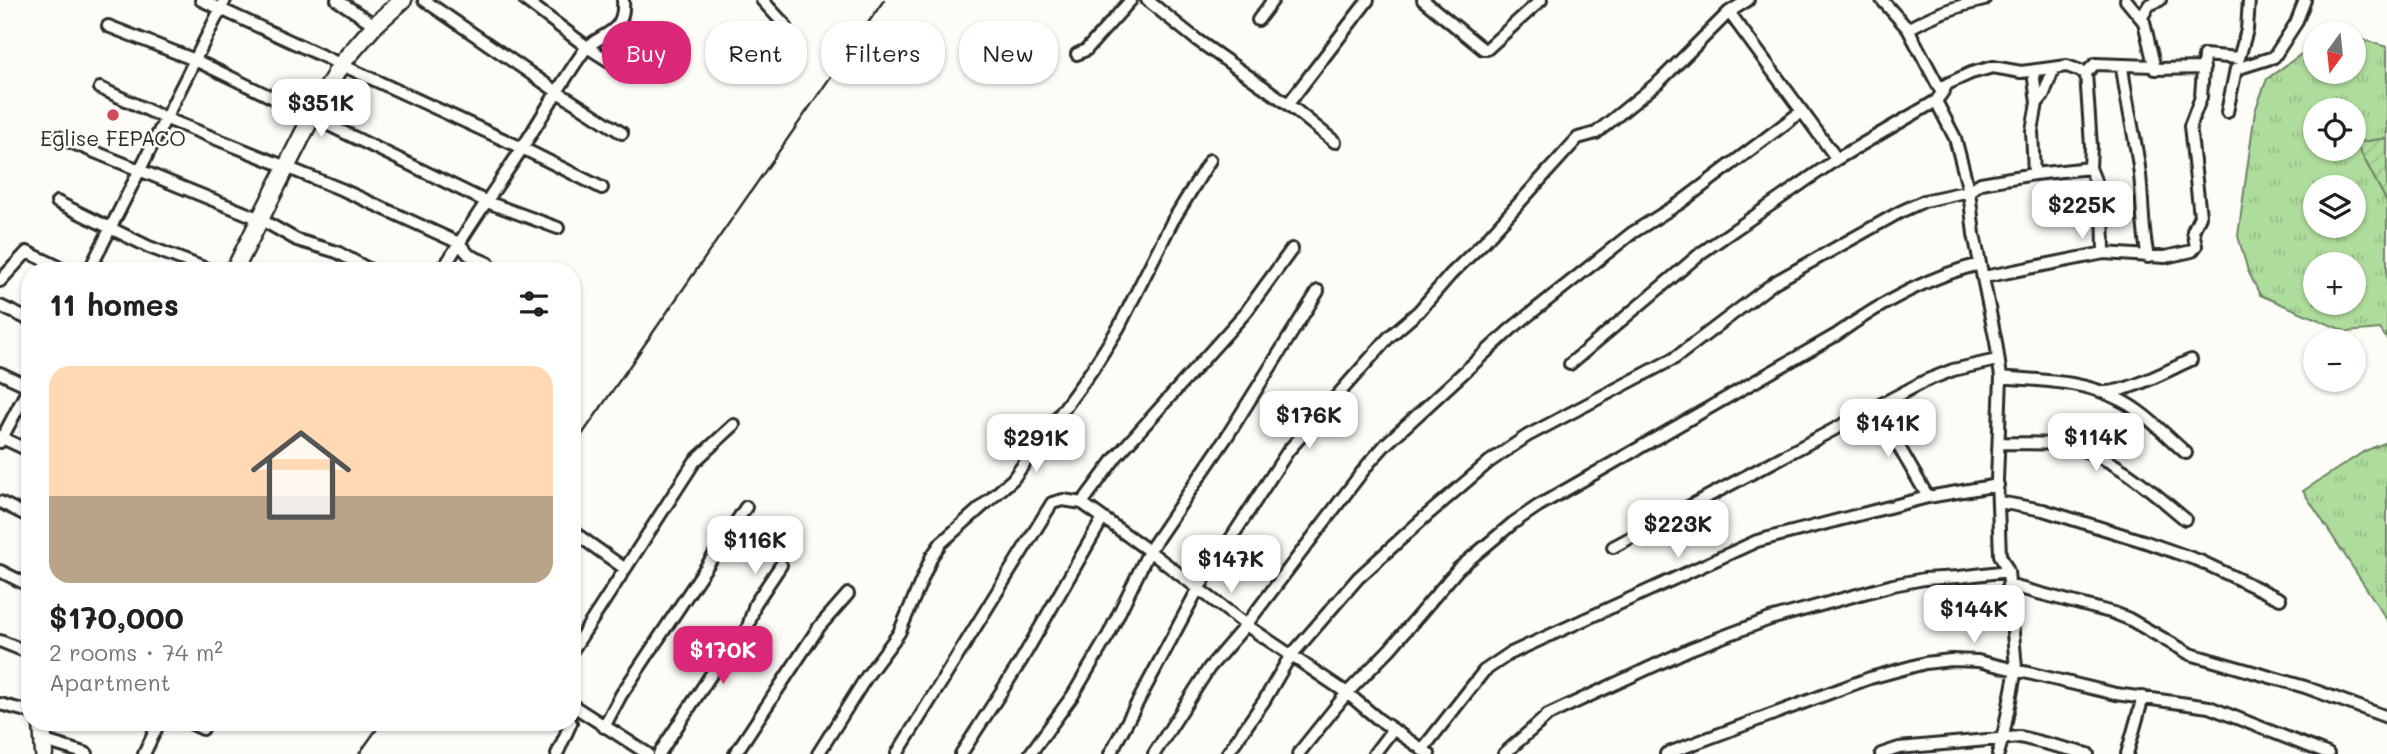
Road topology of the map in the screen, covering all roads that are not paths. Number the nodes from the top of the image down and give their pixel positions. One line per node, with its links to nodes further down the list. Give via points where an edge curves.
1 (201, 0): 21 (street)
2 (337, 0): 26 (street)
3 (403, 0): 26 (street)
4 (424, 0): 42 (street)
5 (525, 0): 29 (street)
6 (622, 0): 29 (street, via 616,28)
7 (762, 0): 25 (street)
8 (1131, 0): 30 (street, via 1086,50)
9 (1147, 0): 45 (street)
10 (1273, 0): 24 (street)
11 (1368, 0): 45 (street)
12 (1423, 0): 13 (street, via 1483,49)
13 (1541, 0)
14 (1748, 0): 22 (street)
15 (1882, 0): 28 (street)
16 (1984, 0): 28 (street, via 1962,4)
17 (2126, 0): 23 (street)
18 (2160, 0): 23 (street)
19 (2249, 0): 34 (street, via 2247,30)
20 (2305, 0): 34 (street, via 2274,57)
21 (223, 5): 32 (street); 33 (street)
22 (1729, 12): 46 (street); 116 (street, via 1660,81 1596,133 1578,138 1390,337 1289,451)
23 (2141, 16): 36 (street)
24 (1258, 20)
25 (781, 21)
26 (375, 25): 33 (street)
27 (108, 26): 32 (street)
28 (1908, 29): 43 (street)
29 (587, 47): 31 (street); 42 (street)
30 (1077, 54)
31 (602, 56)
32 (195, 60): 48 (street); 49 (street)
33 (341, 64): 48 (street); 53 (street)
34 (2237, 64): 38 (street, via 2204,55); 47 (street)
35 (2122, 66): 36 (street); 40 (street, via 2095,64); 70 (street)
36 (2153, 66): 38 (street)
37 (2054, 68): 39 (street); 40 (street, via 2067,66); 44 (street)
38 (2204, 68): 70 (street, via 2201,97 2190,126 2200,216 2193,231 2196,246 2192,251)
39 (2033, 71): 43 (street, via 1993,67 1971,73 1947,84); 44 (street)
40 (2086, 73): 57 (street)
41 (100, 88): 49 (street)
42 (556, 91): 50 (street); 53 (street)
43 (1939, 97): 54 (street); 61 (street)
44 (2036, 103): 59 (street)
45 (1288, 104): 52 (street)
46 (1802, 111): 54 (street); 119 (street, via 1583,271 1510,328 1433,399 1369,463)
47 (2227, 112)
48 (311, 118): 56 (street); 63 (street)
49 (167, 119): 56 (street); 58 (street)
50 (622, 133)
51 (58, 137): 58 (street)
52 (1335, 142)
53 (522, 148): 60 (street); 63 (street)
54 (1837, 159): 86 (street, via 1702,253)
55 (1210, 160): 144 (street, via 1100,360 1013,479 941,543 899,633)
56 (287, 165): 64 (street); 67 (street)
57 (2090, 168): 59 (street); 69 (street, via 2103,200)
58 (140, 172): 64 (street); 65 (street)
59 (2034, 174): 61 (street, via 1980,184)
60 (602, 188)
61 (1969, 191): 78 (street); 123 (street, via 1924,201 1873,225 1775,282 1675,358 1527,436 1468,480 1358,578)
62 (57, 202): 65 (street)
63 (486, 202): 66 (street); 67 (street)
64 (260, 219): 74 (street); 75 (street, via 297,240)
65 (111, 227): 72 (street); 73 (street)
66 (558, 228)
67 (458, 243): 76 (street); 77 (street, via 468,255)
68 (1292, 249): 102 (street, via 1246,312 1116,457)
69 (2104, 253): 70 (street); 79 (street)
70 (2148, 257)
71 (49, 262): 80 (street, via 27,252)
72 (94, 262)
73 (188, 262)
74 (238, 262)
75 (355, 262)
76 (447, 262)
77 (486, 262)
78 (1980, 264): 79 (street); 125 (street, via 1952,271 1867,313 1538,506 1458,569)
79 (1984, 277): 84 (street)
80 (0, 281)
81 (1318, 291): 109 (street)
82 (0, 306): 83 (street)
83 (21, 316)
84 (1997, 360): 88 (street); 92 (street, via 1940,374)
85 (2191, 360): 90 (street, via 2106,393)
86 (1570, 364)
87 (0, 373): 89 (street)
88 (2001, 377): 90 (street); 95 (street)
89 (21, 382)
90 (2089, 389): 97 (street, via 2137,410)
91 (21, 401): 94 (street)
92 (1874, 409): 99 (street); 108 (street)
93 (734, 425): 111 (street, via 695,461)
94 (1, 439): 96 (street)
95 (2000, 443): 98 (street); 106 (street, via 2074,447 2093,454 2128,472)
96 (21, 447)
97 (2186, 453)
98 (1998, 485): 99 (street); 101 (street)
99 (1928, 497): 137 (street, via 1757,541 1509,654 1484,671)
100 (0, 502): 104 (street)
101 (1998, 502): 113 (street, via 2000,555); 118 (street, via 2043,510 2155,545)
102 (1082, 503): 105 (street); 145 (street, via 1052,503)
103 (746, 507): 131 (street)
104 (21, 512)
105 (1103, 518): 109 (street); 146 (street)
106 (2185, 519)
107 (581, 537): 111 (street)
108 (1613, 547)
109 (1149, 551): 116 (street); 147 (street, via 1109,634)
110 (781, 565): 142 (street, via 755,604 742,637 722,658)
111 (624, 568): 120 (street)
112 (0, 571): 114 (street)
113 (2008, 571): 115 (street); 153 (street, via 1903,583 1770,619 1690,649 1548,715)
114 (21, 582)
115 (2008, 584): 124 (street); 130 (street, via 2114,613 2190,654 2305,687)
116 (1198, 589): 119 (street); 148 (street)
117 (848, 594): 143 (street, via 819,626)
118 (2280, 599)
119 (1246, 625): 123 (street); 149 (street, via 1209,668)
120 (581, 637)
121 (0, 641): 122 (street)
122 (21, 649)
123 (1292, 655): 125 (street); 150 (street)
124 (2016, 669): 126 (street); 135 (street); 154 (street, via 1978,661 1925,663 1832,691)
125 (1347, 693): 132 (street); 151 (street)
126 (2143, 697): 158 (street); 159 (street, via 2209,707)
127 (0, 704): 128 (street)
128 (21, 710)
129 (581, 711): 131 (street)
130 (2387, 718)
131 (604, 727): 141 (street)
132 (1393, 729): 137 (street); 152 (street)
133 (155, 731): 139 (street)
134 (568, 731): 140 (street)
135 (2004, 737): 155 (street); 156 (street); 157 (street)
136 (44, 748): 138 (street)
137 (1425, 752)
138 (87, 754)
139 (144, 754)
140 (557, 754)
141 (648, 754)
142 (659, 754)
143 (735, 754)
144 (818, 754)
145 (897, 754)
146 (961, 754)
147 (1030, 754)
148 (1110, 754)
149 (1154, 754)
150 (1227, 754)
151 (1298, 754)
152 (1374, 754)
153 (1504, 754)
154 (1666, 754)
155 (1881, 754)
156 (1998, 754)
157 (2088, 754)
158 (2127, 754)
159 (2328, 754)

